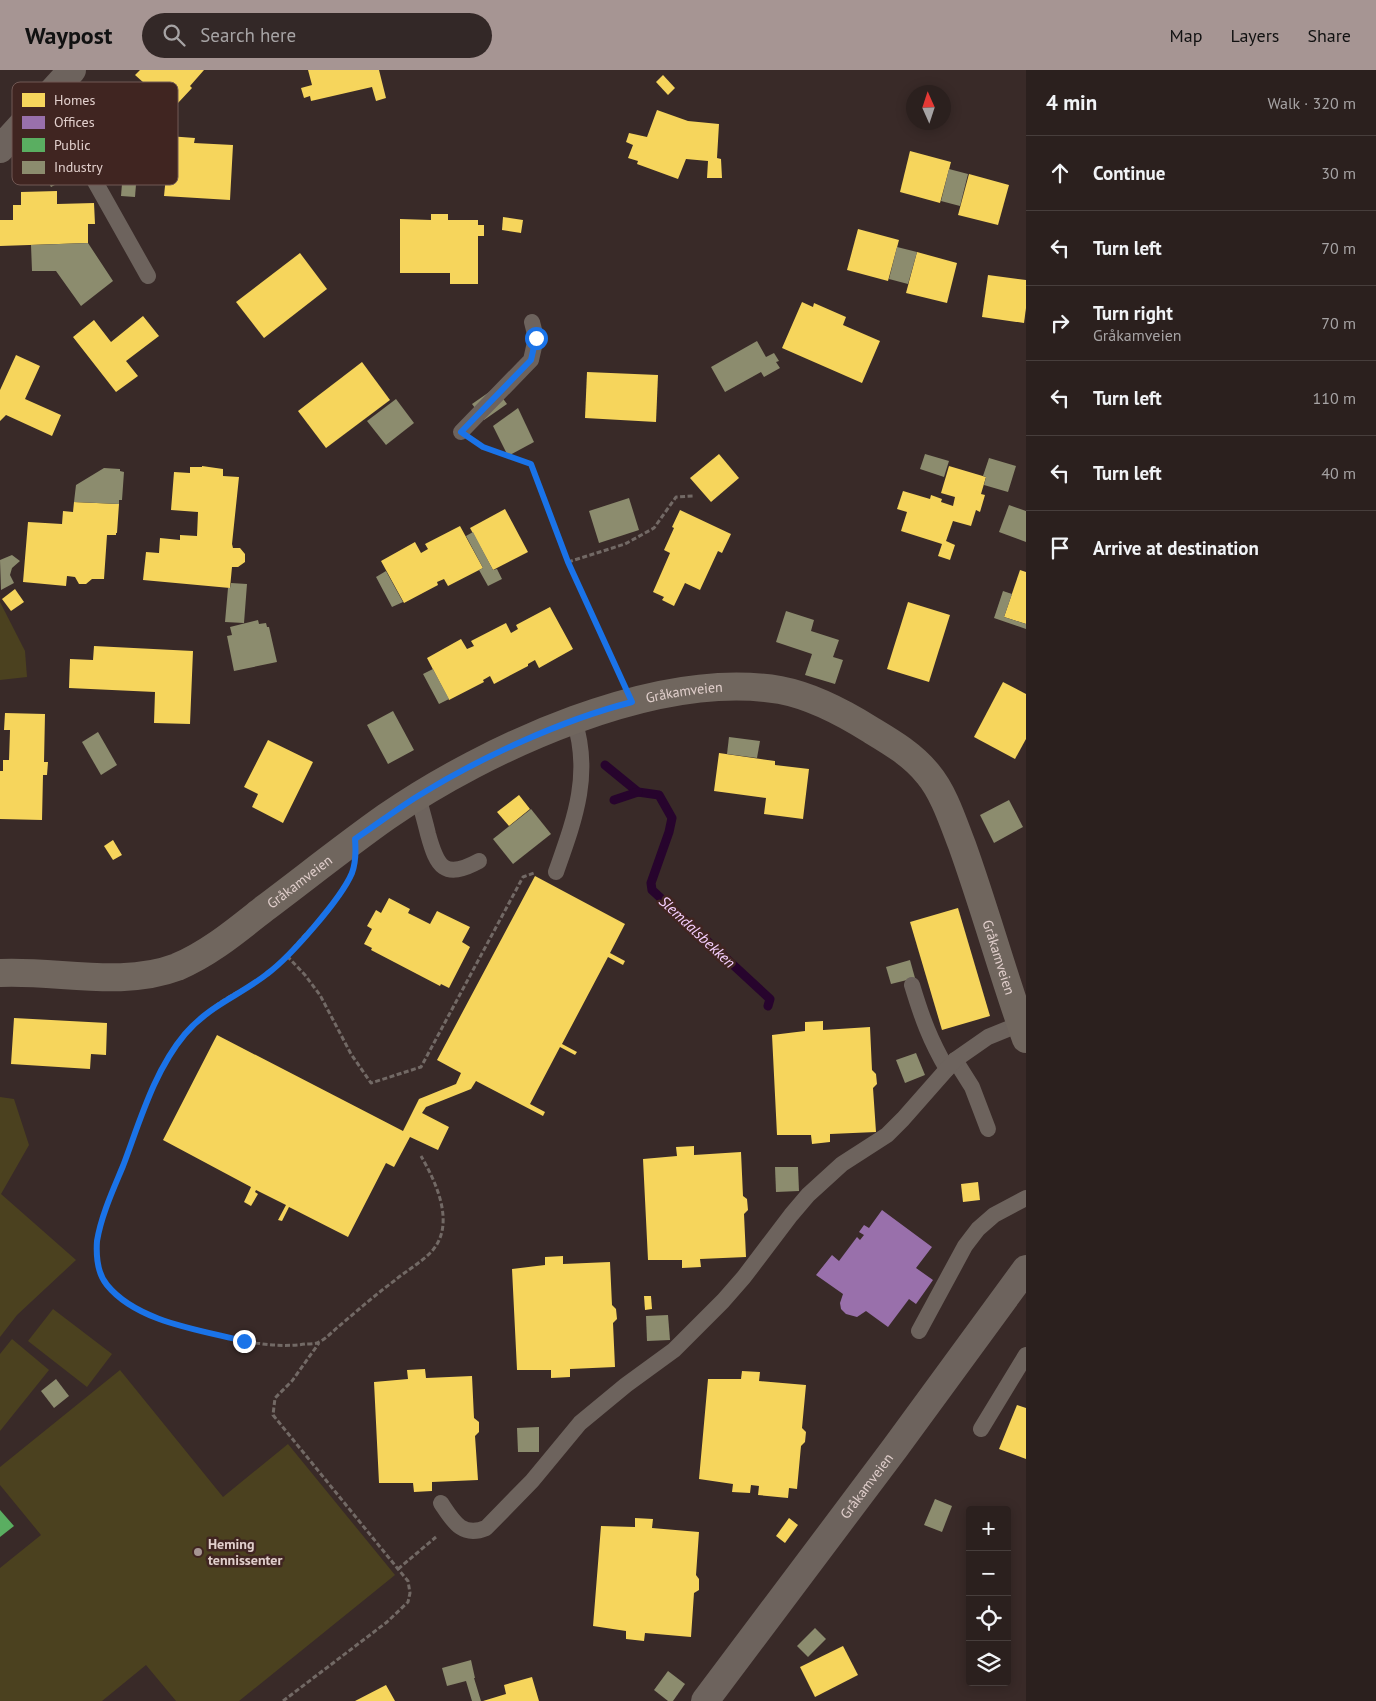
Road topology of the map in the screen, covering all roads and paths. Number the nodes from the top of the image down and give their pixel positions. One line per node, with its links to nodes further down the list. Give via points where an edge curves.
1 (72, 70): 2 (street)
2 (61, 82)
3 (12, 136): 4 (street)
4 (0, 149)
5 (97, 185): 6 (lane)
6 (148, 276)
7 (532, 322): 8 (lane, via 536,338 531,360)
8 (461, 432): 10 (path, via 483,447 531,464)
9 (693, 496): 10 (path, via 676,497 654,528 625,544)
10 (568, 562): 11 (path)
11 (632, 702): 12 (street, Gråkamveien); 20 (street, Gråkamveien, via 666,693 706,688 746,687 784,691 820,703 859,722 916,761 929,774 954,824)
12 (574, 720): 13 (street, Gråkamveien, via 512,746); 15 (lane, via 582,752 579,800)
13 (418, 796): 14 (lane, via 438,862 448,869 457,870); 18 (street, Gråkamveien, via 355,839 223,940 176,967 118,978)
14 (479, 861)
15 (558, 868): 17 (path, via 523,876 421,1067 371,1083 351,1054 320,995)
16 (345, 884): 17 (path)
17 (287, 956): 27 (path, via 269,973 200,1018 168,1057 154,1085 104,1216 97,1241 97,1257 106,1283 120,1299 139,1311 244,1341 294,1346)
18 (0, 973)
19 (912, 985): 21 (lane, via 933,1046)
20 (1023, 1032): 21 (lane, via 988,1037)
21 (951, 1065): 22 (lane, via 972,1087); 31 (lane, via 887,1135 842,1164 808,1195 724,1301 674,1350 580,1423 532,1481 486,1528 466,1531)
22 (988, 1129)
23 (421, 1156): 27 (path, via 442,1208 440,1240 432,1252)
24 (1026, 1198): 26 (lane, via 994,1215 978,1229 965,1246)
25 (1026, 1269): 34 (street, Gråkamveien)
26 (919, 1331)
27 (320, 1342): 32 (path, via 292,1381 275,1398 273,1415)
28 (1026, 1355): 29 (lane)
29 (982, 1429)
30 (440, 1504): 31 (lane)
31 (454, 1522): 32 (path)
32 (398, 1569): 33 (path, via 408,1581 408,1602 387,1622)
33 (283, 1701)
34 (705, 1701)

